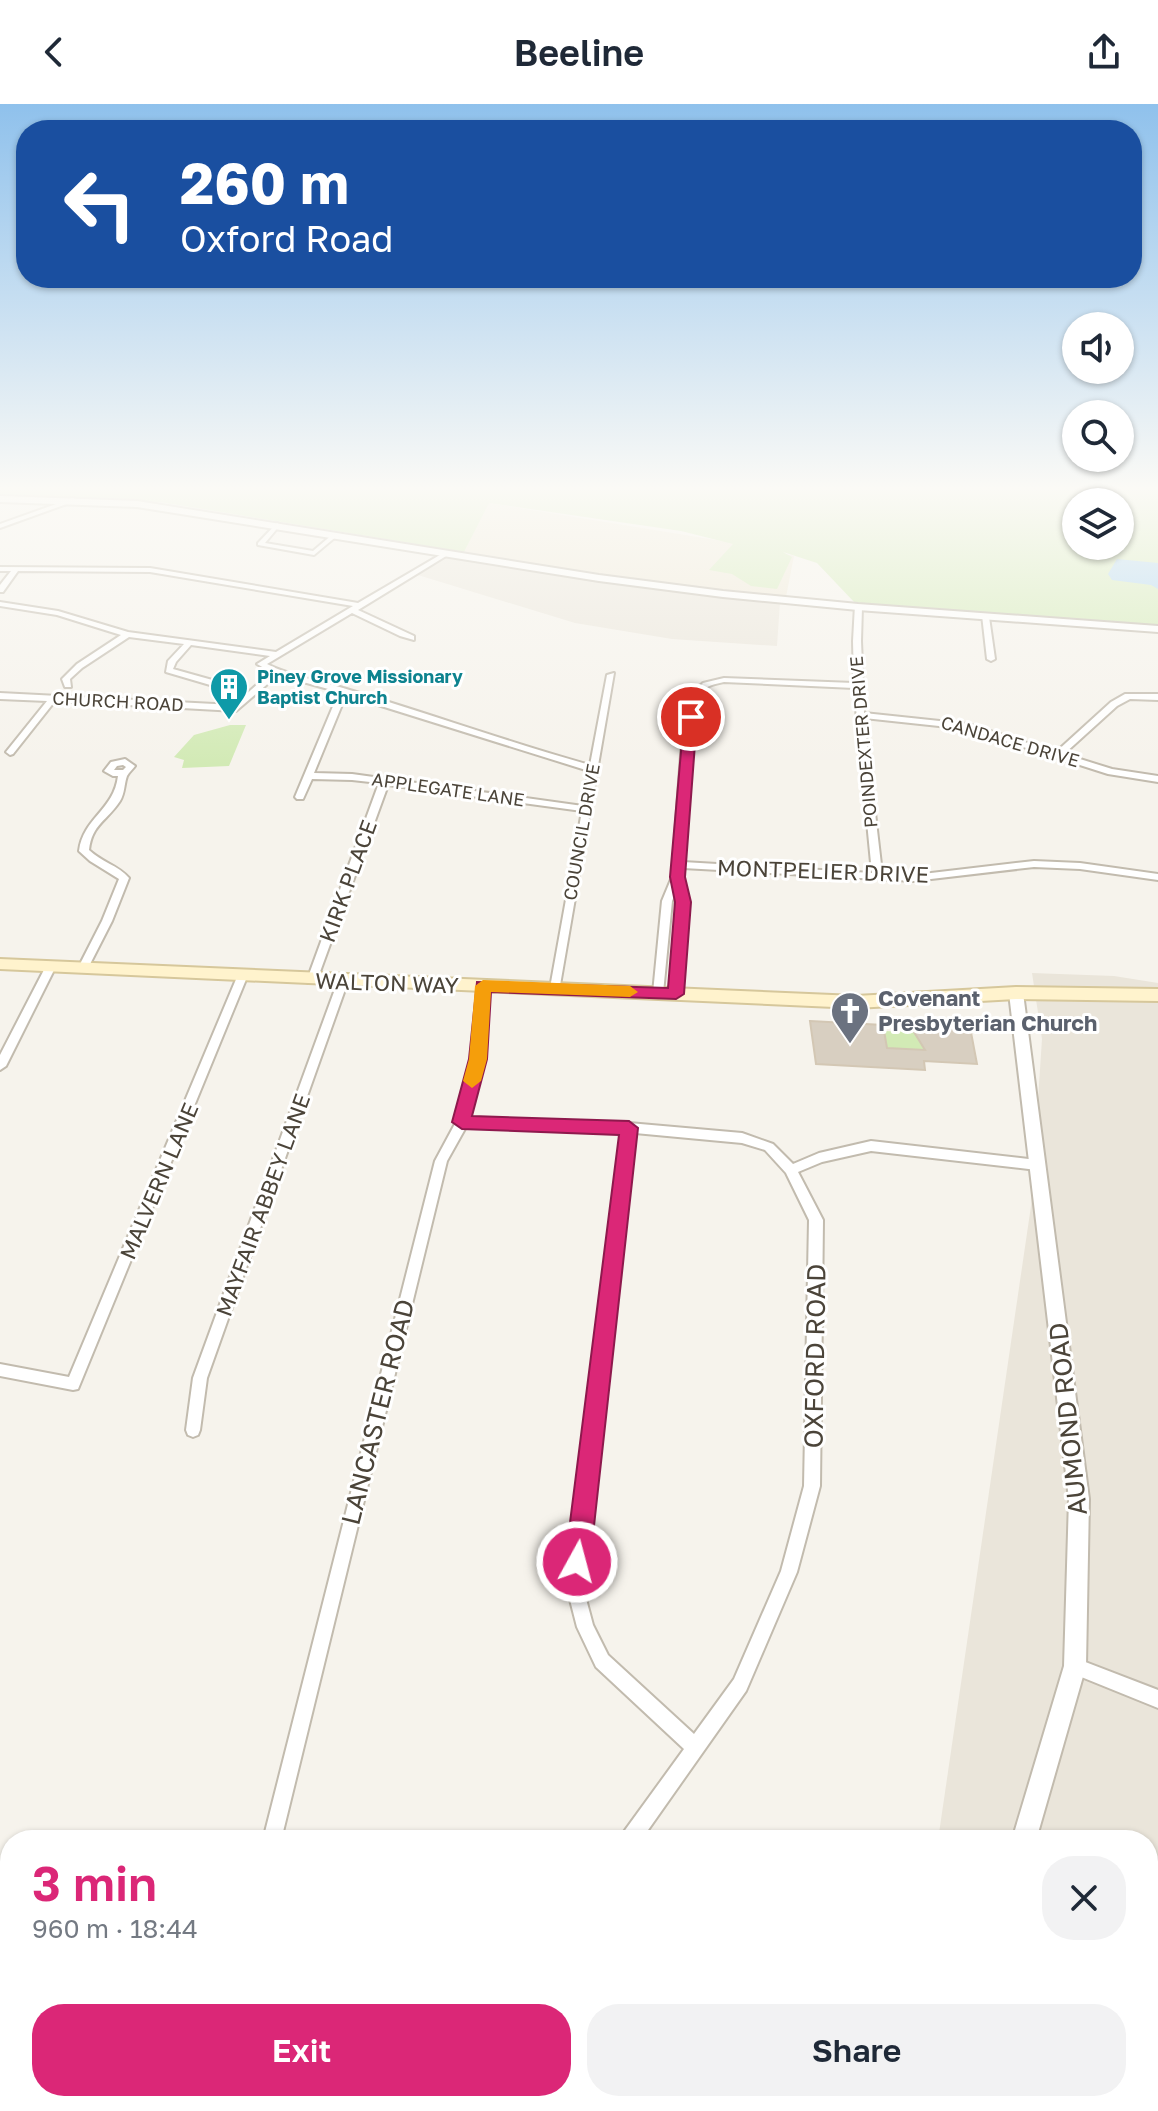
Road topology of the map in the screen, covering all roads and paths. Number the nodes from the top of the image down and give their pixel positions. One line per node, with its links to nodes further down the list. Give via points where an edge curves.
1 (198, 579): 5 (street)
2 (403, 579): 5 (street)
3 (607, 579): 6 (street)
4 (0, 604): 9 (street, via 58,613)
5 (355, 607): 10 (street); 12 (street)
6 (858, 607): 7 (street); 17 (street, POINDEXTER DRIVE)
7 (985, 617): 8 (street); 13 (street)
8 (1158, 629)
9 (127, 634): 11 (street); 16 (street, via 72,673)
10 (411, 638)
11 (189, 643): 12 (street); 19 (street, via 169,670 220,685)
12 (276, 654): 14 (street, via 261,664)
13 (991, 659)
14 (276, 672): 18 (street); 22 (street, CHURCH ROAD, via 236,708)
15 (611, 675): 26 (street, COUNCIL DRIVE)
16 (68, 685)
17 (857, 686): 23 (street, POINDEXTER DRIVE); 33 (street, via 724,680 698,691 686,754)
18 (344, 690): 26 (street); 28 (street)
19 (224, 692)
20 (0, 696): 22 (street, CHURCH ROAD)
21 (1158, 697): 25 (street, via 1128,696 1114,704)
22 (52, 700): 24 (street)
23 (861, 715): 25 (street, CANDACE DRIVE, via 958,724); 34 (street, POINDEXTER DRIVE)
24 (10, 752)
25 (1058, 755): 29 (street, CANDACE DRIVE, via 1111,772)
26 (593, 769): 32 (street, COUNCIL DRIVE)
27 (123, 773): 39 (street, via 119,800 85,837 84,851 90,859 124,878)
28 (309, 776): 30 (street, APPLEGATE LANE); 31 (street)
29 (1158, 779)
30 (384, 782): 32 (street, APPLEGATE LANE); 41 (street, KIRK PLACE)
31 (300, 797)
32 (587, 809): 44 (street, COUNCIL DRIVE)
33 (678, 865): 34 (street, MONTPELIER DRIVE); 35 (street)
34 (877, 876): 36 (street, MONTPELIER DRIVE, via 914,878 1034,864)
35 (677, 877): 45 (street, via 667,901); 45 (street, via 683,902)
36 (1158, 877)
37 (0, 964): 38 (main road, WALTON WAY)
38 (51, 966): 39 (main road, WALTON WAY); 48 (street)
39 (83, 968): 40 (main road, WALTON WAY)
40 (242, 977): 41 (main road, WALTON WAY); 53 (street, MALVERN LANE, via 73,1384)
41 (312, 980): 42 (main road, WALTON WAY)
42 (343, 981): 43 (main road, WALTON WAY); 54 (street, MAYFAIR ABBEY LANE, via 200,1378)
43 (483, 986): 44 (main road, WALTON WAY); 49 (street, LANCASTER ROAD, via 478,1059)
44 (555, 988): 45 (main road, WALTON WAY)
45 (667, 993): 46 (main road, WALTON WAY, via 856,1002)
46 (1016, 993): 47 (main road, WALTON WAY); 51 (street, AUMOND ROAD)
47 (1158, 995)
48 (0, 1066)
49 (462, 1122): 50 (street, OXFORD ROAD); 58 (street, LANCASTER ROAD, via 441,1161)
50 (629, 1128): 52 (street, OXFORD ROAD, via 742,1138 769,1147); 57 (street, via 574,1584 585,1627 602,1661)
51 (1037, 1165): 52 (street, via 871,1146); 55 (street, AUMOND ROAD, via 1079,1499)
52 (791, 1170): 57 (street, OXFORD ROAD, via 816,1220 812,1486 770,1619 740,1685)
53 (0, 1370)
54 (193, 1430)
55 (1075, 1666): 56 (street); 60 (street, AUMOND ROAD)
56 (1158, 1699)
57 (696, 1748): 59 (street, OXFORD ROAD)
58 (274, 1830)
59 (637, 1830)
60 (1027, 1830)

